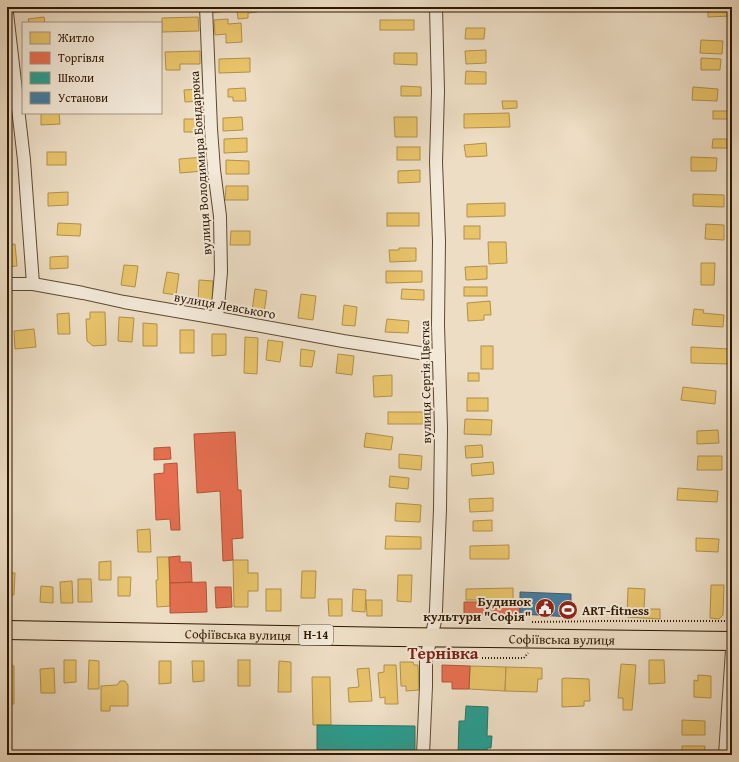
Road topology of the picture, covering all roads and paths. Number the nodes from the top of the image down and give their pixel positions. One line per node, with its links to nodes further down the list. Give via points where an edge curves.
1 (206, 7): 7 (street, вулиця Володимира Бондарюка, via 211,129 220,216 221,272)
2 (436, 7): 8 (street, вулиця Сергія Цвєтка)
3 (7, 13): 4 (street)
4 (9, 55): 6 (street, via 24,160)
5 (7, 284): 6 (street, вулиця Левського)
6 (33, 284): 7 (street, вулиця Левського)
7 (217, 318): 8 (street, вулиця Левського)
8 (439, 356): 12 (street, вулиця Сергія Цвєтка, via 440,509 436,610)
9 (732, 621): 10 (path)
10 (531, 622)
11 (7, 630): 12 (main road, Софіївська вулиця / Н-14)
12 (431, 638): 13 (main road, Софіївська вулиця / Н-14); 15 (street, вулиця Сергія Цвєтка, via 426,658)
13 (732, 641)
14 (732, 650): 16 (street)
15 (422, 755)
16 (725, 755)

